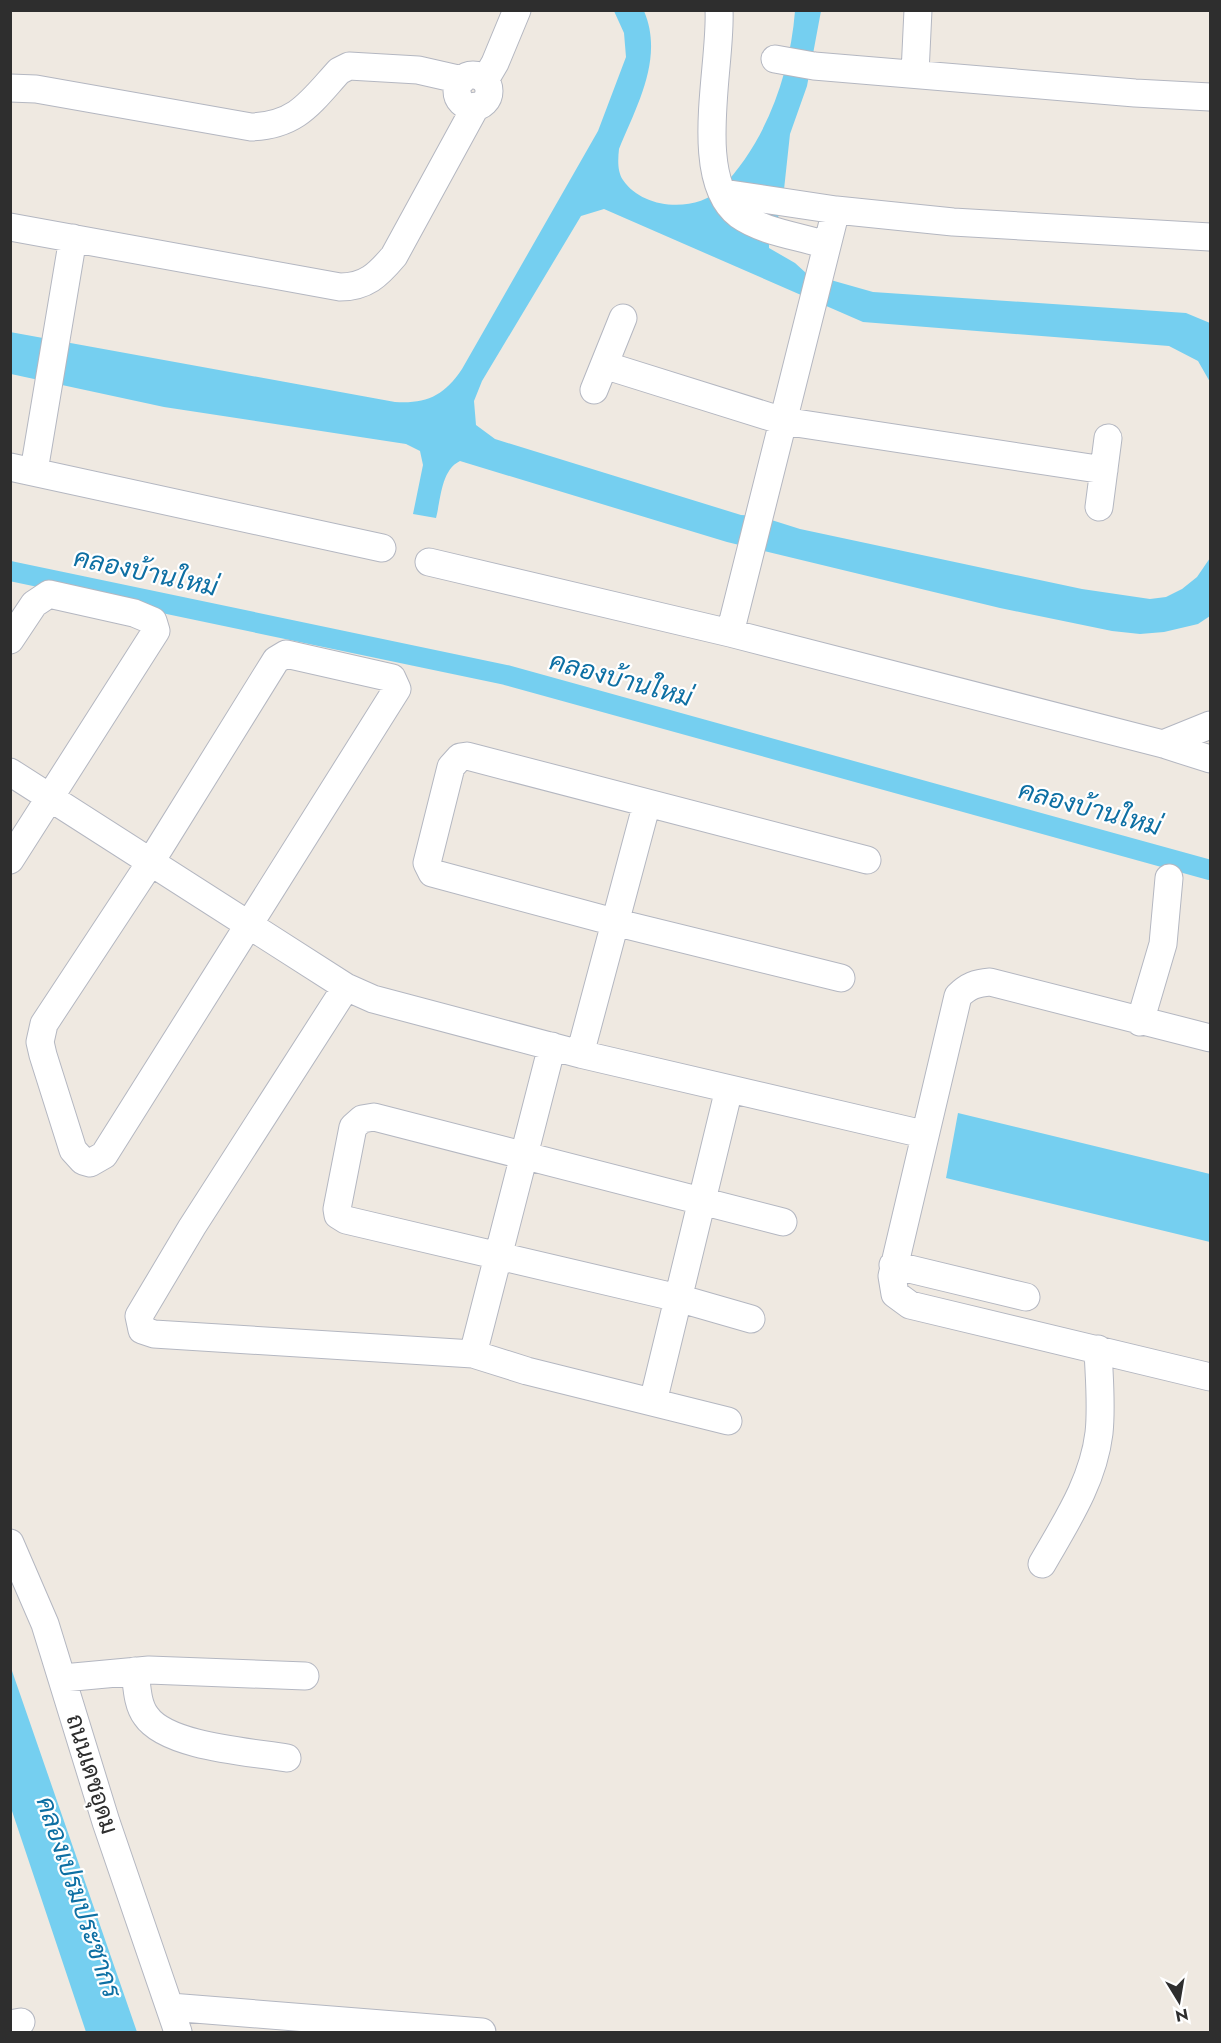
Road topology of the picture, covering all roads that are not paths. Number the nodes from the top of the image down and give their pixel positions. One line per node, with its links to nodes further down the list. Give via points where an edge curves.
1 (517, 10): 6 (street, via 495,63)
2 (719, 10): 9 (street, via 712,135 713,168)
3 (918, 10): 5 (street)
4 (775, 59): 5 (street, via 814,66)
5 (915, 73): 8 (street)
6 (474, 80): 7 (street, via 418,70 349,66 339,71 293,119 251,127 36,89); 13 (street, via 458,88 459,98 466,105 476,106 394,256 377,276 363,284 340,286)
7 (10, 88)
8 (1210, 97)
9 (723, 193): 10 (street); 14 (street, via 738,214 783,232)
10 (836, 210): 12 (street, via 953,222); 14 (street)
11 (10, 227): 13 (street)
12 (1210, 237)
13 (73, 238): 20 (street, via 44,418)
14 (823, 257): 18 (street)
15 (623, 318): 16 (street)
16 (604, 365): 17 (street); 18 (street)
17 (594, 390)
18 (783, 421): 21 (street); 25 (street)
19 (1108, 438): 21 (street)
20 (22, 469): 23 (street)
21 (1104, 470): 22 (street)
22 (1099, 507)
23 (382, 548)
24 (429, 562): 25 (street)
25 (730, 633): 28 (street)
26 (10, 640): 31 (street, via 34,604 49,594 134,613 155,624 155,635)
27 (1210, 724): 28 (street)
28 (1163, 744): 29 (street)
29 (1210, 759)
30 (10, 772): 31 (street)
31 (50, 797): 33 (street); 35 (street)
32 (646, 803): 34 (street); 37 (street); 37 (street, via 467,756 460,757 451,767 428,870)
33 (10, 860)
34 (867, 860)
35 (150, 863): 38 (street); 38 (street, via 40,1034 73,1150 83,1161 90,1163 104,1155); 38 (street, via 276,660 291,654 392,678 397,689)
36 (1169, 878): 41 (street, via 1163,944)
37 (614, 922): 39 (street); 44 (street)
38 (247, 924): 40 (street)
39 (841, 978)
40 (346, 987): 43 (street, via 406,1009); 56 (street, via 192,1227 139,1322 142,1330 154,1334)
41 (1140, 1022): 42 (street); 46 (street, via 990,982 966,988 958,996)
42 (1210, 1038)
43 (552, 1046): 44 (street); 47 (street)
44 (580, 1054): 45 (street)
45 (729, 1089): 46 (street); 48 (street)
46 (923, 1134): 51 (street)
47 (523, 1156): 48 (street); 50 (street); 50 (street, via 374,1118 362,1119 353,1127 337,1209 340,1218)
48 (702, 1199): 49 (street); 53 (street)
49 (783, 1222)
50 (499, 1256): 53 (street); 56 (street)
51 (893, 1265): 52 (street); 55 (street, via 895,1294 910,1305)
52 (1026, 1297)
53 (678, 1298): 54 (street); 58 (street)
54 (752, 1319)
55 (1098, 1349): 57 (street); 61 (street, via 1100,1423 1095,1455 1078,1503)
56 (473, 1354): 58 (street)
57 (1210, 1377)
58 (653, 1402): 59 (street)
59 (728, 1421)
60 (10, 1543): 64 (street, ถนนเดชอุดม)
61 (1042, 1564)
62 (135, 1671): 63 (street); 64 (street); 65 (street, via 140,1705 160,1730 205,1744)
63 (305, 1676)
64 (63, 1678): 66 (street, ถนนเดชอุดม, via 106,1822)
65 (287, 1758)
66 (174, 2020): 67 (street)
67 (482, 2032)

